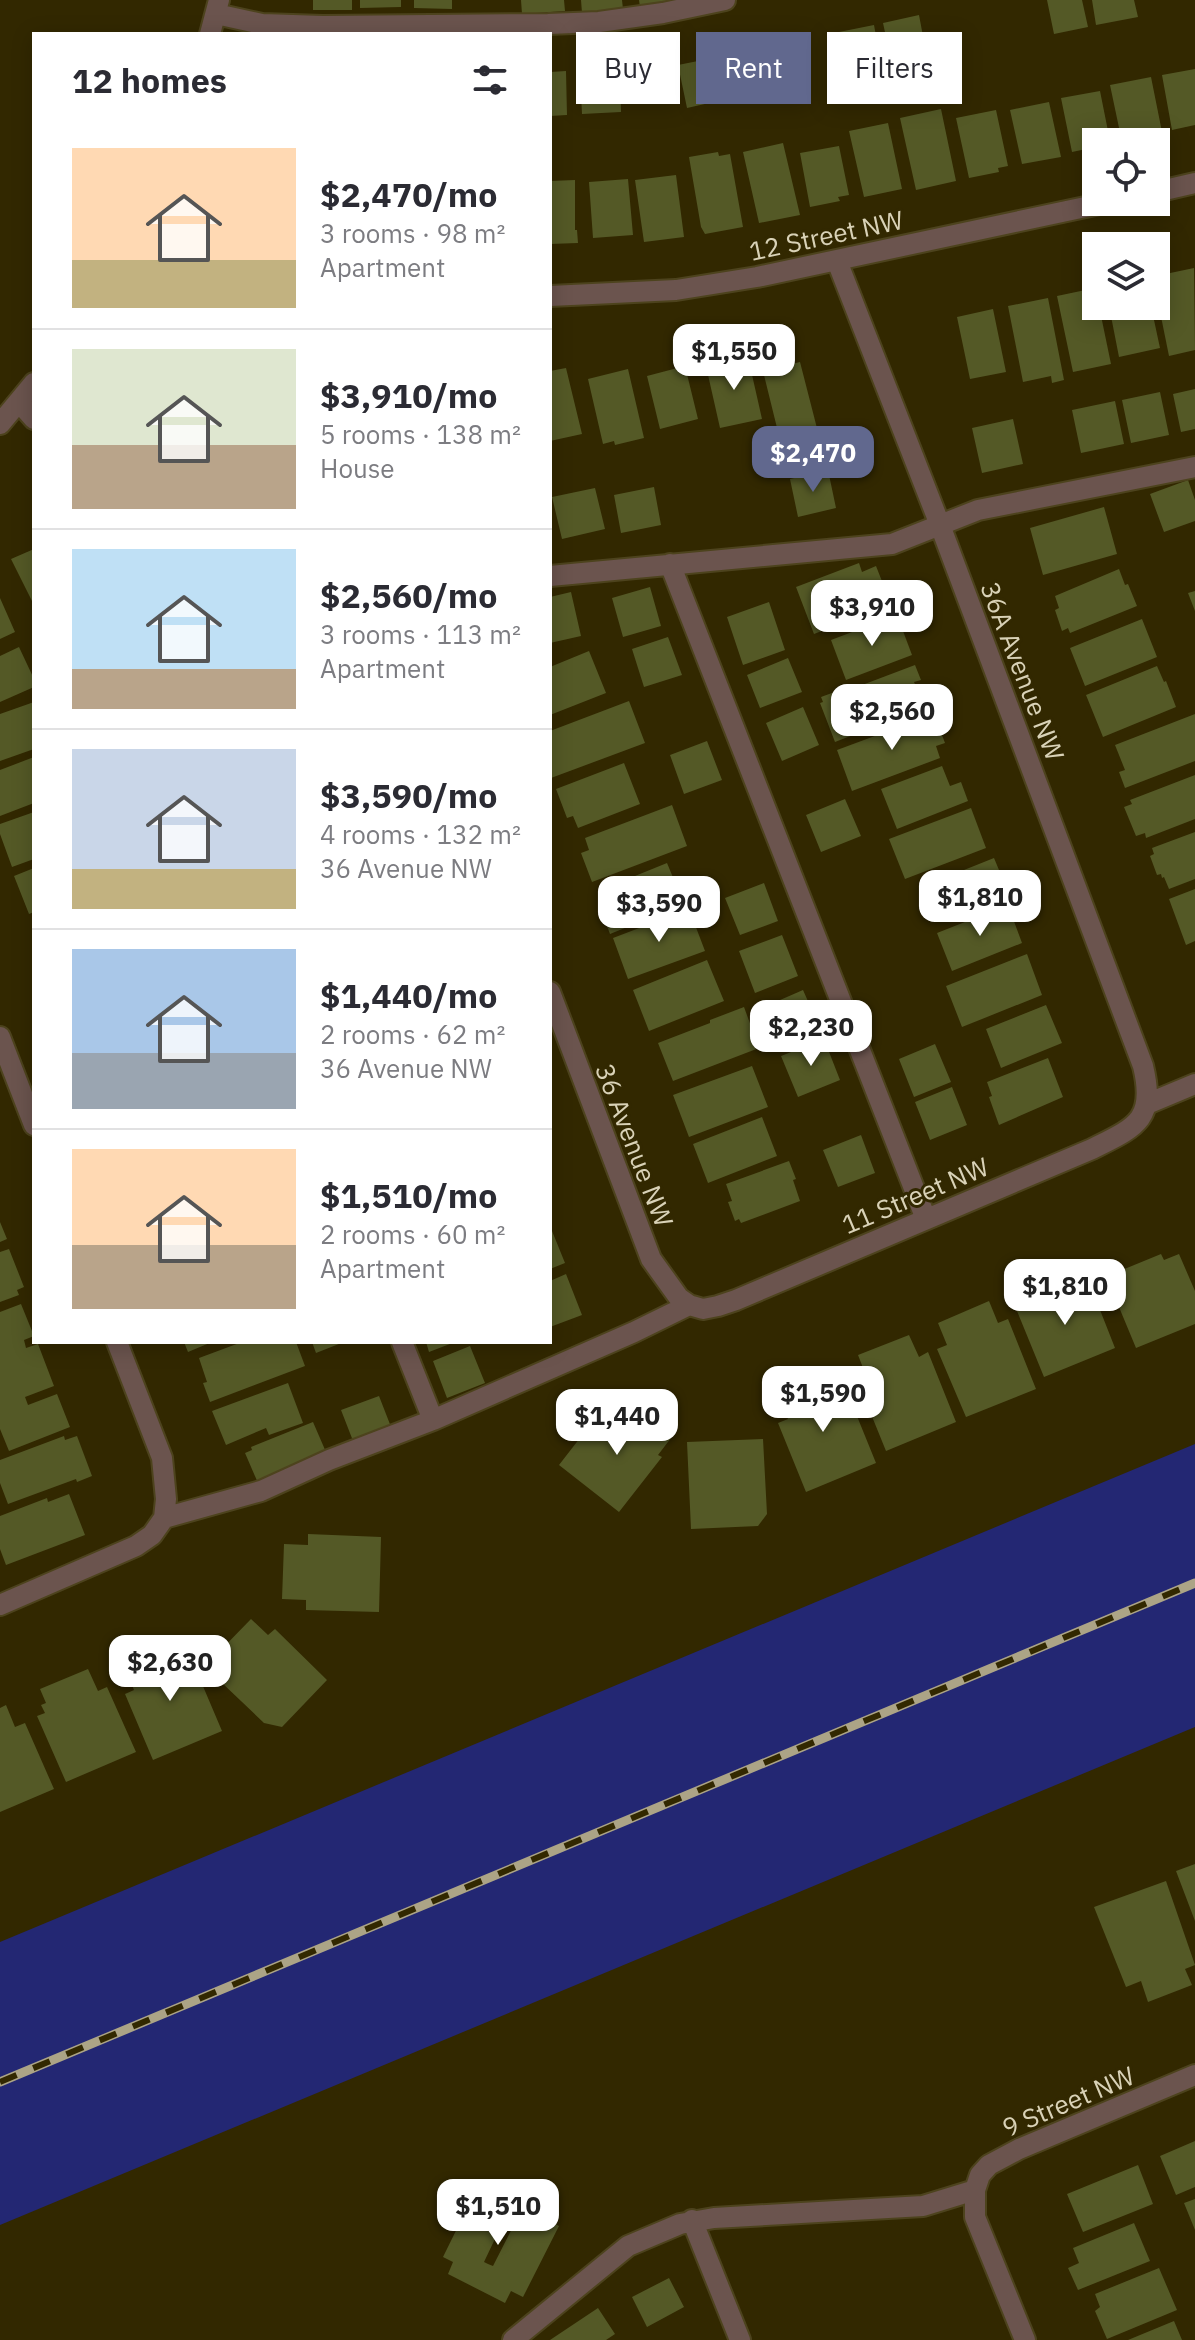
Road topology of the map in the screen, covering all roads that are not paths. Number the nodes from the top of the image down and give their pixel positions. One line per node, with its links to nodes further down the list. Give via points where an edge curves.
1 (725, 0): 2 (street, via 599,22 548,24 262,24)
2 (218, 7): 3 (street)
3 (211, 32)
4 (1195, 183): 5 (street)
5 (1170, 189)
6 (1082, 208): 7 (street, 12 Street NW)
7 (837, 261): 8 (street, 12 Street NW, via 676,290); 14 (street, 36A Avenue NW)
8 (552, 296)
9 (32, 386): 10 (street)
10 (19, 402): 11 (street); 12 (street)
11 (32, 417)
12 (0, 424)
13 (1195, 467): 14 (street, via 978,510)
14 (940, 525): 15 (street, via 892,544); 20 (street, 36A Avenue NW, via 1143,1066)
15 (670, 564): 16 (street); 22 (street)
16 (552, 576)
17 (552, 997): 23 (street, 36 Avenue NW, via 651,1259)
18 (0, 1037): 21 (street)
19 (1195, 1084): 20 (street)
20 (1147, 1104): 22 (street, 11 Street NW, via 1141,1118 1120,1135)
21 (32, 1120)
22 (926, 1219): 23 (street, 11 Street NW, via 718,1306)
23 (689, 1305): 26 (street)
24 (118, 1344): 27 (street, via 162,1458)
25 (403, 1344): 26 (street)
26 (433, 1420): 27 (street, via 261,1491)
27 (164, 1518): 28 (street, via 136,1546)
28 (0, 1605)
29 (1195, 2075): 30 (street, 9 Street NW, via 1004,2156 980,2175)
30 (975, 2190): 31 (street, via 923,2206); 34 (street, via 979,2230)
31 (692, 2220): 32 (street, via 628,2246); 33 (street)
32 (513, 2340)
33 (740, 2340)
34 (1025, 2340)

